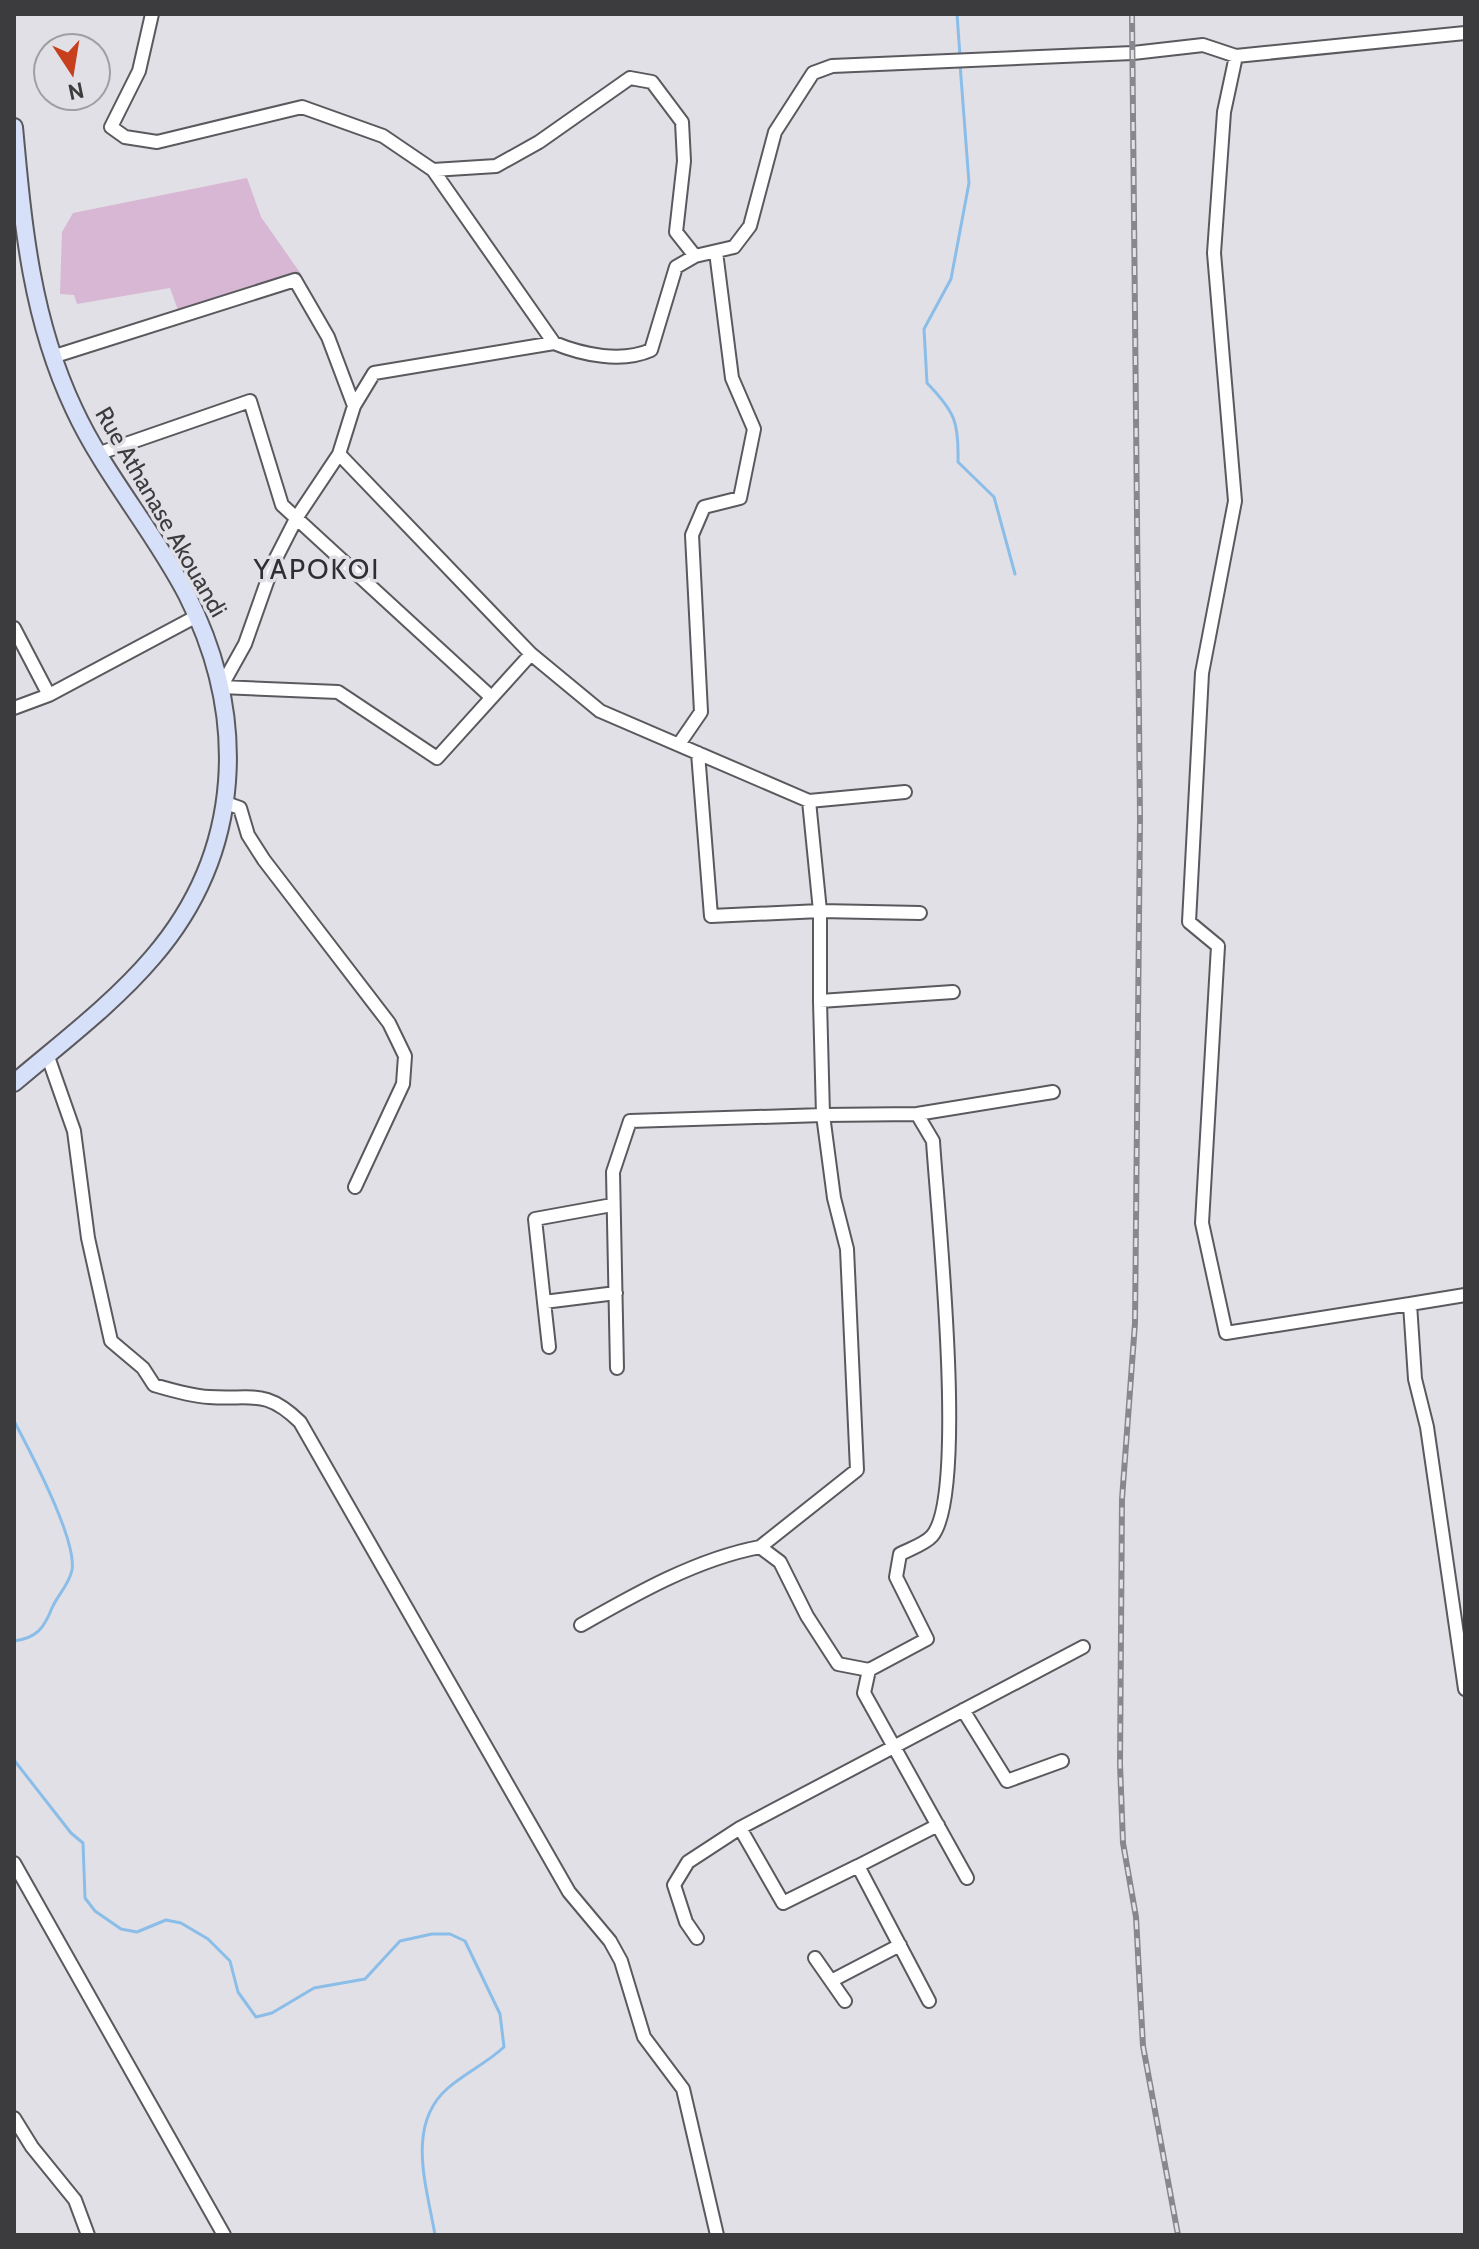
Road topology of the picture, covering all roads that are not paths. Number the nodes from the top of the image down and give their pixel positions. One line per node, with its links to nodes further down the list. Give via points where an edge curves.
1 (152, 14): 5 (street, via 139,71 111,127 125,137 157,142 302,107 383,136)
2 (1465, 33): 3 (street)
3 (1236, 56): 6 (street, via 1203,45 1133,53 832,66 813,73 775,132 750,226 734,247); 40 (street, via 1224,112 1214,253 1235,501 1202,673 1189,922 1218,946 1202,1223 1226,1333)
4 (14, 127): 9 (street, Rue Athanase Akouandi, via 28,267)
5 (433, 170): 7 (street, via 496,166 630,78 652,82 682,122 684,161 676,232); 8 (street)
6 (716, 252): 7 (street); 21 (street, via 732,378 754,429 740,498 704,507 692,535 701,712)
7 (695, 256): 8 (street, via 676,267 651,350 635,357 578,353)
8 (554, 343): 10 (street, via 374,373)
9 (52, 357): 10 (street, via 295,280 328,337); 11 (street, Rue Athanase Akouandi)
10 (354, 406): 12 (street)
11 (100, 453): 13 (street, via 250,401 282,505); 14 (street, Rue Athanase Akouandi)
12 (339, 454): 13 (street); 16 (street)
13 (297, 517): 17 (street, via 274,562 245,644); 19 (street)
14 (197, 616): 17 (street, Rue Athanase Akouandi); 18 (street)
15 (14, 628): 18 (street)
16 (531, 654): 19 (street); 21 (street, via 600,711)
17 (221, 687): 19 (street, via 338,692 437,758); 25 (street, Rue Athanase Akouandi, via 227,733)
18 (49, 695): 20 (street)
19 (490, 696)
20 (14, 708)
21 (679, 744): 22 (street)
22 (698, 753): 24 (street); 26 (street, via 711,916)
23 (905, 792): 24 (street)
24 (809, 801): 26 (street)
25 (226, 803): 30 (street, Rue Athanase Akouandi, via 208,868 177,924 134,976); 35 (street, via 240,808 248,835 264,860 389,1023 405,1056 403,1084)
26 (820, 911): 27 (street); 29 (street)
27 (920, 913)
28 (953, 992): 29 (street)
29 (820, 1001): 34 (street)
30 (47, 1054): 31 (street, Rue Athanase Akouandi); 65 (street, via 74,1131 88,1238 111,1341 143,1368 154,1385 209,1397 260,1396 281,1403 300,1422 569,1892 621,1961 644,2037 683,2089)
31 (14, 1083)
32 (1053, 1092): 33 (street)
33 (917, 1114): 34 (street); 46 (street, via 933,1141 952,1457 938,1526 931,1537 900,1554 896,1577 927,1639)
34 (823, 1115): 36 (street, via 630,1121 613,1172); 43 (street, via 847,1249 857,1470)
35 (355, 1187)
36 (612, 1205): 37 (street); 39 (street, via 535,1219)
37 (616, 1293): 39 (street); 42 (street)
38 (1465, 1295): 40 (street)
39 (544, 1302): 41 (street)
40 (1410, 1304): 47 (street, via 1415,1379 1427,1427)
41 (549, 1347)
42 (617, 1368)
43 (760, 1547): 44 (street, via 682,1574); 46 (street, via 780,1562 838,1664)
44 (581, 1625)
45 (1083, 1647): 48 (street)
46 (869, 1670): 49 (street, via 864,1693)
47 (1465, 1689)
48 (963, 1710): 49 (street); 50 (street, via 1007,1781)
49 (894, 1747): 51 (street); 52 (street)
50 (1062, 1761)
51 (938, 1825): 54 (street); 55 (street)
52 (740, 1828): 54 (street, via 783,1903); 56 (street, via 688,1862 674,1885)
53 (14, 1863): 64 (street)
54 (858, 1866): 57 (street)
55 (967, 1878)
56 (697, 1938)
57 (900, 1945): 59 (street); 61 (street)
58 (815, 1958): 59 (street)
59 (831, 1981): 60 (street)
60 (845, 2001)
61 (929, 2001)
62 (14, 2118): 63 (street, via 75,2200)
63 (88, 2235)
64 (224, 2235)
65 (717, 2235)

